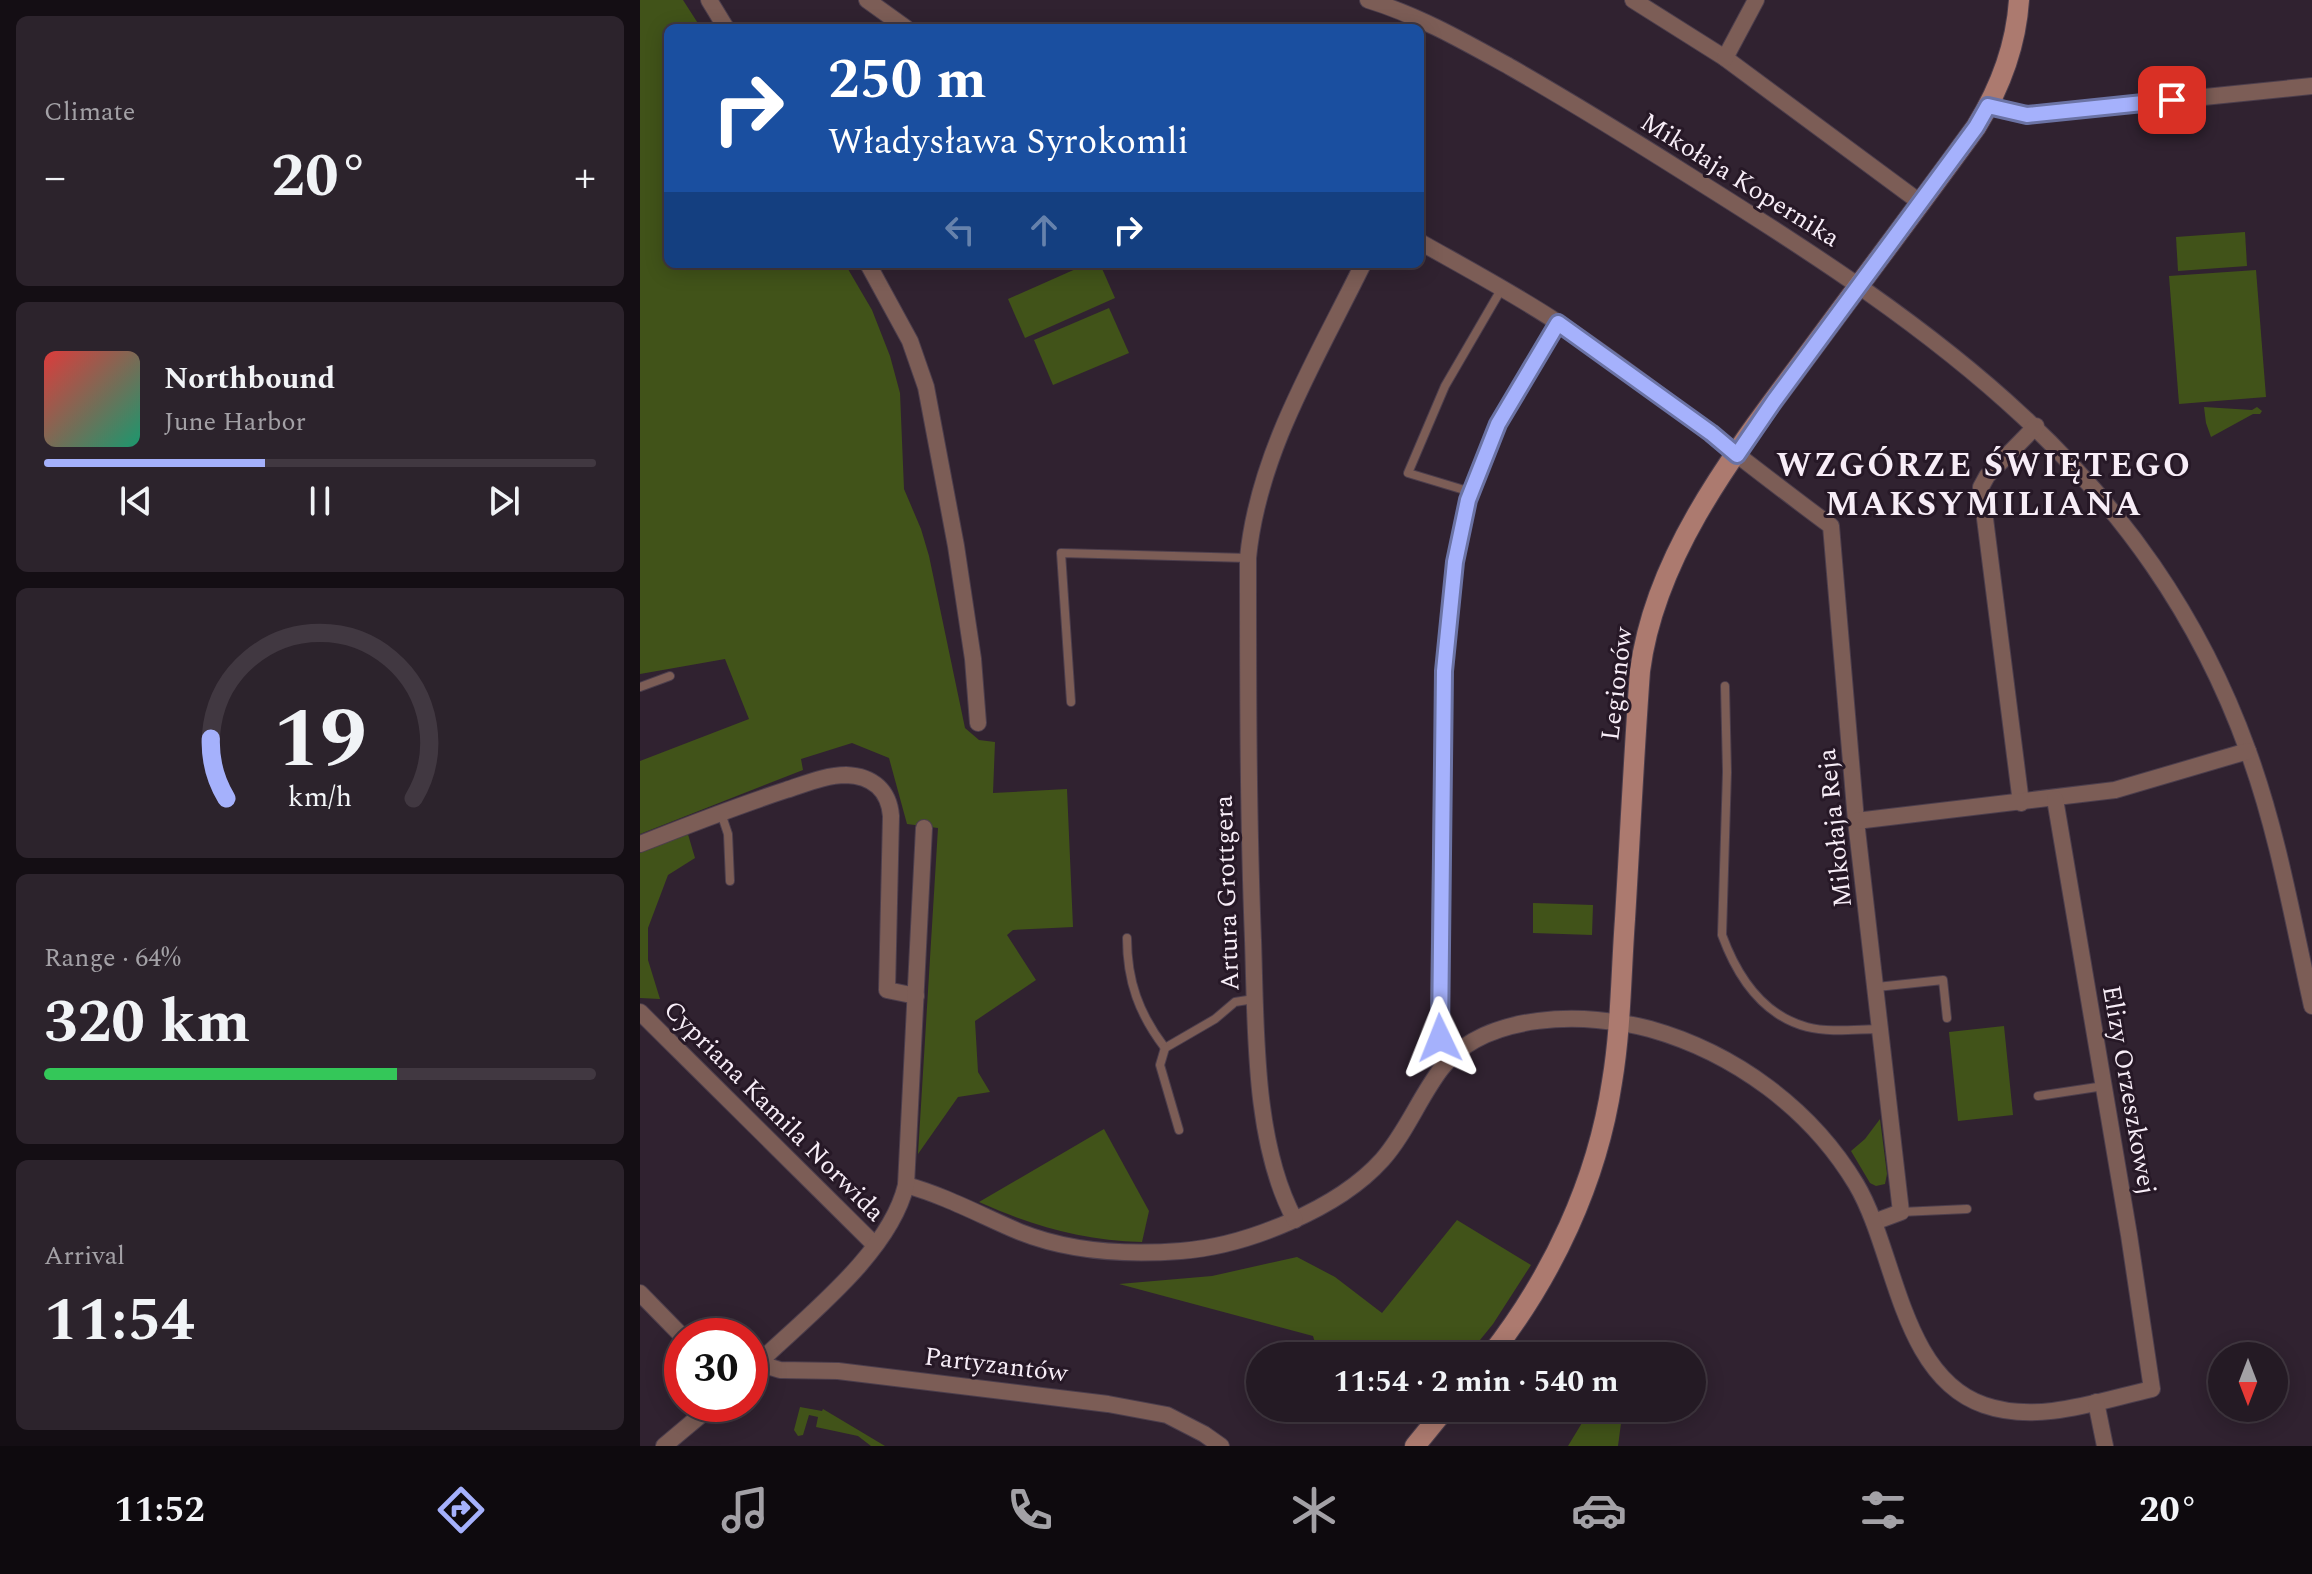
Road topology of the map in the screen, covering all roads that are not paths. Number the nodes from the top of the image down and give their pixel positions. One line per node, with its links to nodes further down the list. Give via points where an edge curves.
1 (709, 0): 7 (street)
2 (867, 0): 8 (street)
3 (1368, 0): 16 (street, Mikołaja Kopernika, via 1446,31 1561,96)
4 (1633, 0): 9 (street)
5 (1756, 0): 9 (street)
6 (2019, 0): 11 (street, Legionów, via 2012,46)
7 (724, 24)
8 (900, 24)
9 (1725, 58): 12 (street)
10 (2312, 86): 11 (street, via 2027,115)
11 (1988, 106): 12 (street, Legionów)
12 (1921, 203): 16 (street, Legionów)
13 (1424, 244): 17 (street, Mikołaja Reja)
14 (870, 268): 27 (street, via 910,341 926,387 956,546)
15 (1361, 268): 22 (street, Artura Grottgera, via 1274,449 1257,498)
16 (1859, 286): 19 (street, Mikołaja Kopernika); 20 (street, Legionów)
17 (1502, 288): 18 (street, Mikołaja Reja); 21 (lane, via 1445,386 1408,473)
18 (1558, 323): 20 (street, Mikołaja Reja); 21 (street, via 1498,424)
19 (2036, 426): 28 (street, Mikołaja Kopernika, via 2117,516 2162,579 2214,670); 30 (street, via 1981,487)
20 (1737, 455): 32 (street, Mikołaja Reja, via 1831,526); 43 (street, Legionów, via 1690,524 1643,647)
21 (1471, 492): 46 (street, via 1455,562 1444,671 1439,1028)
22 (1248, 558): 26 (lane, via 1061,553); 39 (street, Artura Grottgera, via 1247,780)
23 (670, 676): 25 (lane)
24 (1725, 686): 44 (lane, via 1722,935 1729,955 1746,984 1784,1018 1808,1027)
25 (640, 687)
26 (1071, 702)
27 (978, 723)
28 (2248, 751): 29 (street, via 2115,790); 40 (street, Mikołaja Kopernika)
29 (2055, 799): 30 (street); 47 (street, Elizy Orzeszkowej)
30 (2021, 803): 32 (street)
31 (721, 813): 34 (street); 35 (lane, via 728,834); 38 (street, via 835,776 867,780 886,793 891,816 887,990)
32 (1856, 821): 37 (street, Mikołaja Reja)
33 (924, 828): 38 (street)
34 (640, 844)
35 (730, 881)
36 (1127, 938): 45 (lane, via 1134,995)
37 (1877, 987): 42 (lane, via 1943,980); 44 (street, Mikołaja Reja)
38 (916, 996): 50 (street)
39 (1255, 999): 45 (lane, via 1235,1002); 53 (street, Artura Grottgera, via 1267,1143)
40 (2312, 1006)
41 (640, 1012): 55 (street, Cypriana Kamila Norwida)
42 (1947, 1018)
43 (1618, 1023): 46 (street, via 1564,1017 1531,1021 1499,1030); 54 (street, via 1681,1040 1766,1085 1840,1161); 58 (street, Legionów, via 1612,1083 1584,1189 1549,1268)
44 (1881, 1029): 52 (street, Mikołaja Reja)
45 (1165, 1048): 49 (lane, via 1160,1065)
46 (1450, 1058): 53 (street, via 1384,1159 1335,1200)
47 (2104, 1086): 48 (lane); 61 (street, Elizy Orzeszkowej, via 2152,1389)
48 (2038, 1096)
49 (1179, 1130)
50 (906, 1185): 53 (street, via 1024,1233 1106,1250 1215,1247); 55 (street, via 902,1202)
51 (1967, 1209): 52 (lane)
52 (1901, 1212): 54 (street)
53 (1295, 1220)
54 (1874, 1222): 61 (street, via 1914,1332 1960,1394 2010,1412 2045,1412)
55 (875, 1245): 59 (street)
56 (640, 1293): 57 (street)
57 (664, 1318)
58 (1501, 1342)
59 (768, 1354)
60 (768, 1369): 65 (street, Partyzantów, via 852,1372 1108,1404 1167,1415)
61 (2096, 1402): 67 (street)
62 (693, 1422): 64 (street)
63 (1435, 1422): 66 (street)
64 (664, 1446)
65 (1221, 1446)
66 (1415, 1446)
67 (2105, 1446)

